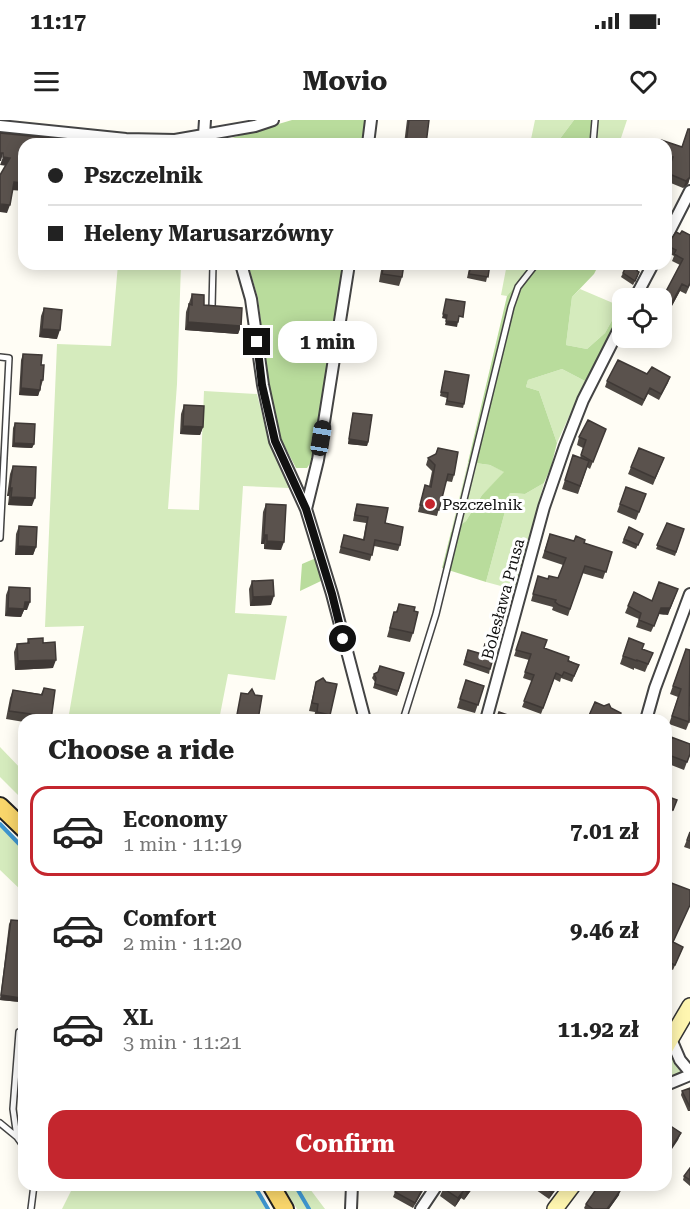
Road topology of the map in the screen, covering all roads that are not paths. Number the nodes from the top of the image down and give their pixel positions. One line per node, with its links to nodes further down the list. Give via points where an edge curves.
1 (205, 120): 7 (street)
2 (273, 120): 8 (street)
3 (371, 120): 9 (street)
4 (595, 120): 10 (lane)
5 (0, 126): 6 (street)
6 (116, 138)
7 (206, 138)
8 (210, 138)
9 (369, 138)
10 (594, 138)
11 (690, 191): 12 (street)
12 (672, 226)
13 (213, 270): 19 (lane)
14 (243, 270): 22 (street, via 275,441)
15 (348, 270): 22 (street, via 318,460)
16 (531, 270): 26 (lane, via 518,287 511,307 436,614)
17 (650, 270): 18 (street)
18 (640, 288)
19 (212, 308)
20 (612, 343): 27 (street, Bolesława Prusa, via 561,456)
21 (0, 357): 23 (lane, via 9,358)
22 (306, 509): 25 (street)
23 (0, 537)
24 (690, 594): 28 (street)
25 (363, 714)
26 (404, 714)
27 (488, 714)
28 (648, 714)
29 (0, 806): 30 (main road)
30 (18, 823)
31 (690, 1006): 32 (street)
32 (672, 1033)
33 (18, 1045): 38 (lane, via 13,1109)
34 (672, 1046): 35 (street)
35 (690, 1074): 36 (street)
36 (672, 1082)
37 (0, 1123): 38 (lane)
38 (17, 1137)
39 (33, 1191): 44 (lane)
40 (274, 1191): 45 (main road)
41 (352, 1191): 46 (street)
42 (433, 1191): 47 (street)
43 (568, 1191): 48 (street)
44 (31, 1209)
45 (285, 1209)
46 (351, 1209)
47 (422, 1209)
48 (555, 1209)

